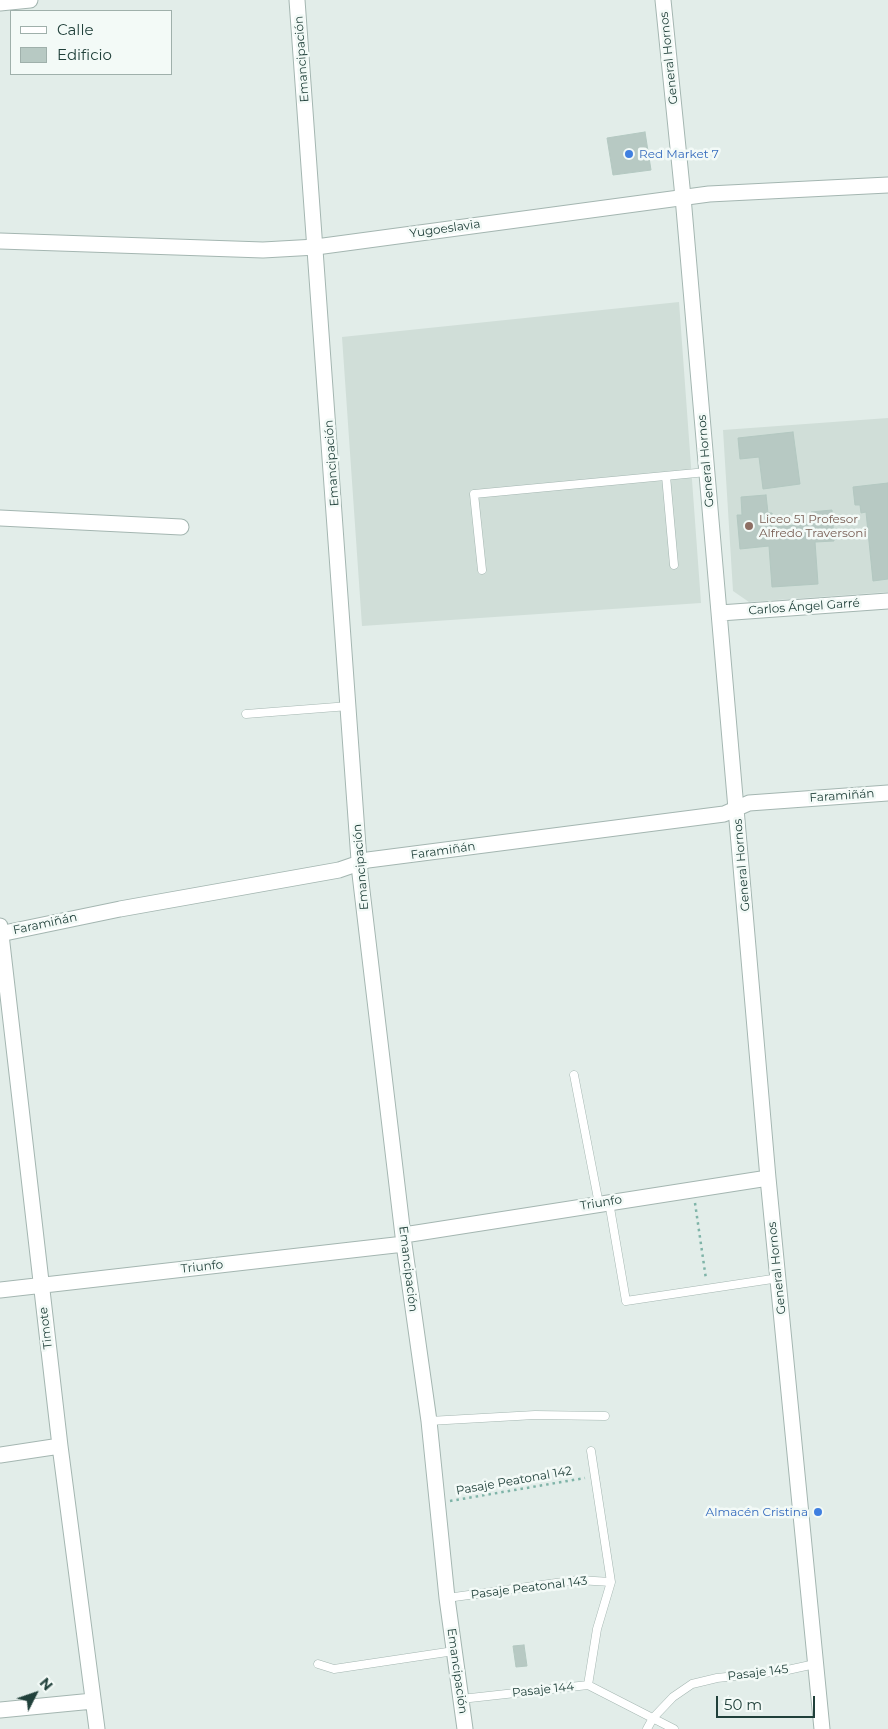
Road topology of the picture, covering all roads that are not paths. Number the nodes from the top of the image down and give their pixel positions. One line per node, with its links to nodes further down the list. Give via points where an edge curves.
1 (30, 0): 4 (street)
2 (297, 0): 8 (street, Emancipación)
3 (663, 0): 6 (street, General Hornos)
4 (0, 3)
5 (888, 185): 6 (street, Yugoeslavia)
6 (683, 197): 8 (street, Yugoeslavia); 9 (street, General Hornos)
7 (0, 241): 8 (street, Yugoeslavia, via 263,250)
8 (316, 247): 17 (street, Emancipación)
9 (707, 472): 10 (lane); 16 (street, General Hornos)
10 (666, 476): 13 (lane); 14 (lane, via 474,494)
11 (0, 518): 12 (street)
12 (181, 527)
13 (674, 565)
14 (482, 570)
15 (888, 601): 16 (street, Carlos Ángel Garré)
16 (720, 613): 20 (street, General Hornos)
17 (349, 706): 18 (lane); 21 (street, Emancipación)
18 (246, 714)
19 (888, 793): 20 (street, Faramiñán)
20 (737, 806): 21 (street, Faramiñán, via 724,814 368,860); 24 (street, General Hornos)
21 (360, 864): 22 (street, Faramiñán); 26 (street, Emancipación)
22 (0, 931): 28 (street, Timote)
23 (574, 1075): 25 (lane)
24 (768, 1178): 25 (street, Triunfo); 27 (street, General Hornos)
25 (604, 1203): 26 (street, Triunfo); 27 (lane, via 626,1301)
26 (404, 1240): 28 (street, Triunfo); 31 (street, Emancipación)
27 (779, 1278): 39 (street, General Hornos)
28 (41, 1285): 29 (street, Triunfo); 32 (street, Timote)
29 (0, 1290)
30 (605, 1416): 31 (lane, via 535,1415)
31 (429, 1421): 36 (street, Emancipación)
32 (60, 1446): 34 (street); 42 (street, Timote)
33 (591, 1451): 35 (lane)
34 (0, 1455)
35 (611, 1582): 36 (lane, Pasaje Peatonal 143, via 578,1580); 40 (lane, via 597,1629)
36 (447, 1598): 37 (street, Emancipación)
37 (454, 1651): 38 (lane, via 334,1669); 41 (street, Emancipación)
38 (318, 1664)
39 (815, 1664): 44 (lane, Pasaje 145, via 692,1684 673,1697); 49 (street, General Hornos)
40 (588, 1685): 41 (lane, Pasaje 144); 44 (lane, Pasaje 144)
41 (461, 1699): 46 (street, Emancipación)
42 (93, 1701): 43 (street); 45 (street, Timote)
43 (0, 1710)
44 (653, 1718): 47 (lane, Pasaje 145); 48 (lane, Pasaje 144)
45 (97, 1729)
46 (465, 1729)
47 (647, 1729)
48 (674, 1729)
49 (822, 1729)

